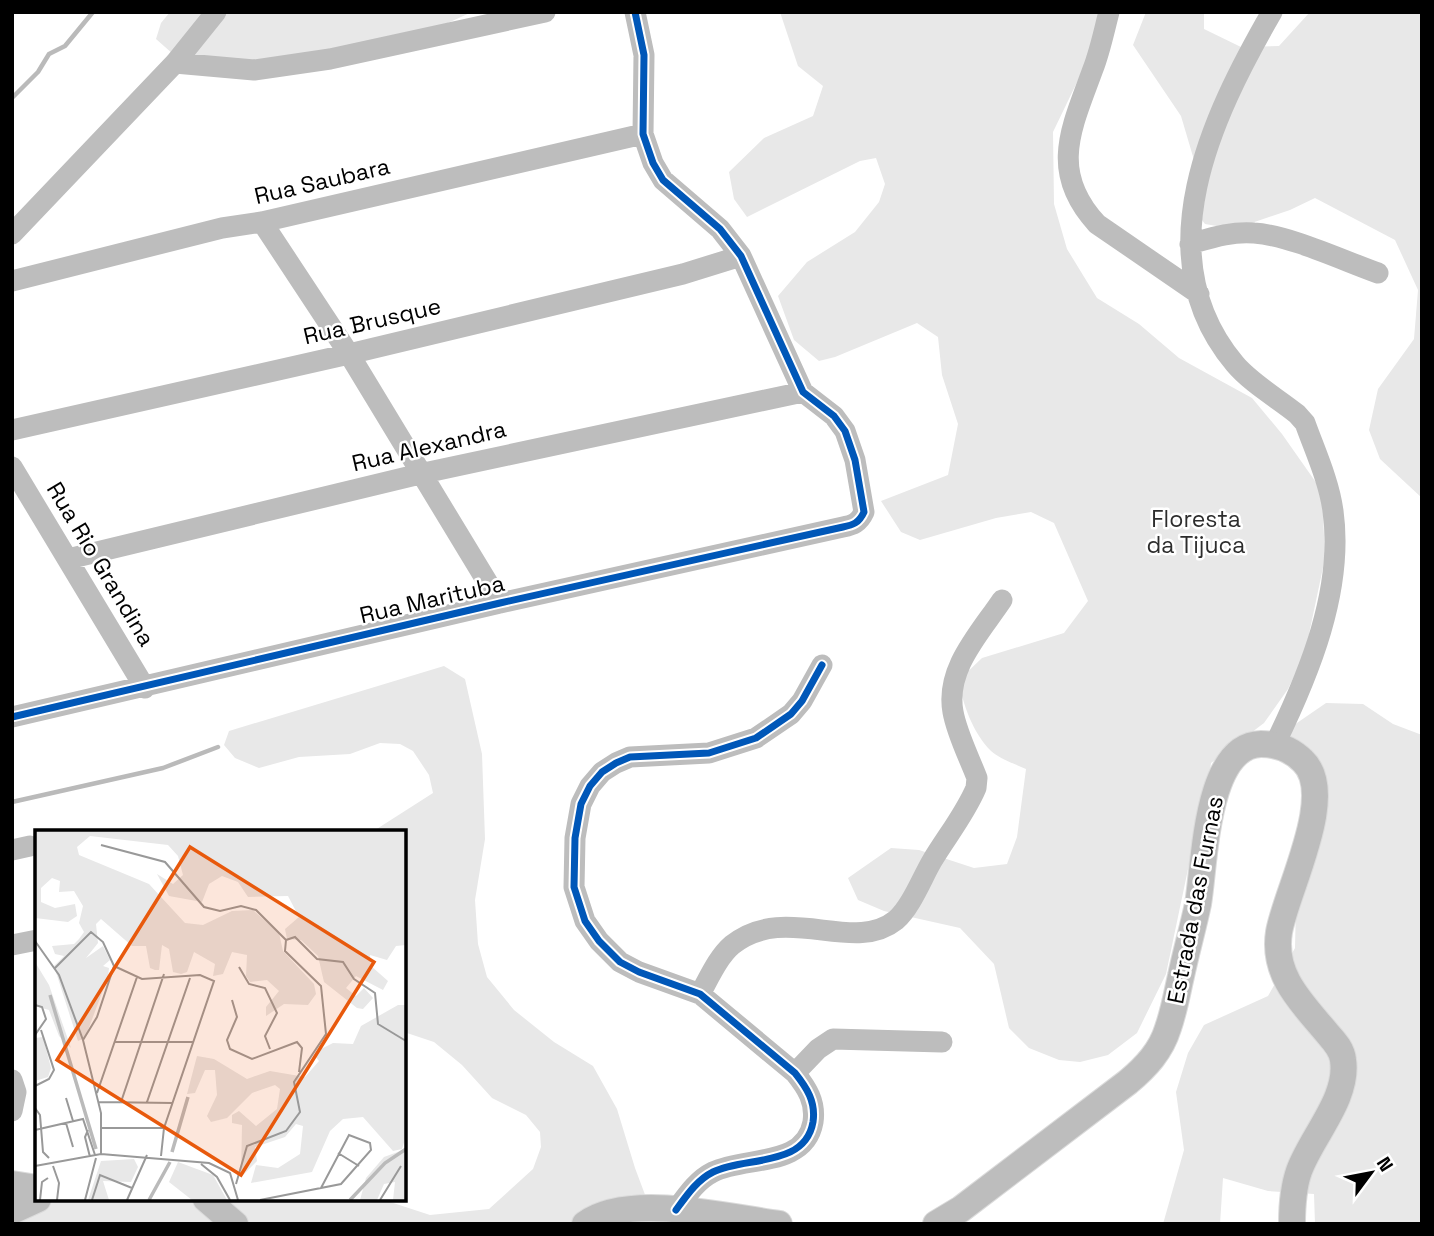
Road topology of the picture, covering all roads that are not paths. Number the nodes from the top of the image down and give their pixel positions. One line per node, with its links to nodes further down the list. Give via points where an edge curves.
1 (216, 12): 6 (street)
2 (545, 12): 6 (street, via 305,63 254,70)
3 (635, 12): 7 (street, via 644,55)
4 (1109, 12): 14 (street, via 1068,141 1073,187 1097,223)
5 (1272, 12): 10 (street, via 1216,120 1195,185)
6 (175, 63): 9 (street)
7 (643, 134): 8 (street, Rua Saubara); 11 (street, via 663,180 720,229)
8 (262, 222): 13 (street, Rua Saubara); 15 (street)
9 (12, 234)
10 (1190, 244): 12 (street, via 1236,233 1273,236); 14 (street)
11 (741, 256): 15 (street, Rua Brusque); 16 (street)
12 (1378, 273)
13 (16, 276)
14 (1199, 294): 26 (street, via 1215,337 1237,366 1305,424 1333,508 1335,558 1318,644)
15 (349, 354): 17 (street, Rua Brusque); 19 (street)
16 (803, 392): 19 (street, Rua Alexandra); 22 (street, Rua Marituba, via 834,416 845,431 864,512 854,524)
17 (12, 430)
18 (12, 467): 20 (street, Rua Rio Grandina)
19 (424, 473): 20 (street, Rua Alexandra); 22 (street)
20 (68, 559): 24 (street, Rua Rio Grandina)
21 (1002, 600): 29 (street, via 962,660 951,699 977,778 976,788 896,920 856,933 785,926 750,933 730,947)
22 (500, 603): 24 (street, Rua Marituba)
23 (822, 665): 29 (street, via 791,714 756,738 709,753 630,757 616,762 590,786 581,804 574,887 585,921 620,962)
24 (145, 688): 25 (street, Rua Marituba)
25 (12, 717)
26 (1275, 744): 39 (main road, Estrada das Furnas, via 1250,744 1239,750 1212,801 1195,918 1168,1029 1157,1052 1128,1082); 40 (main road, via 1306,763 1316,780 1308,840 1279,930 1277,953 1296,995 1338,1046 1344,1068 1342,1086 1299,1170)
27 (35, 940): 28 (street)
28 (12, 944)
29 (700, 994): 31 (street)
30 (942, 1042): 31 (street, via 833,1040)
31 (795, 1073): 35 (street, via 813,1106 808,1138 781,1156 712,1172 693,1186)
32 (12, 1080): 33 (street, via 16,1092)
33 (12, 1111)
34 (208, 1201): 36 (main road)
35 (676, 1210): 37 (main road, via 632,1208 598,1215); 38 (main road)
36 (234, 1224)
37 (585, 1224)
38 (779, 1224)
39 (936, 1224)
40 (1292, 1224)

